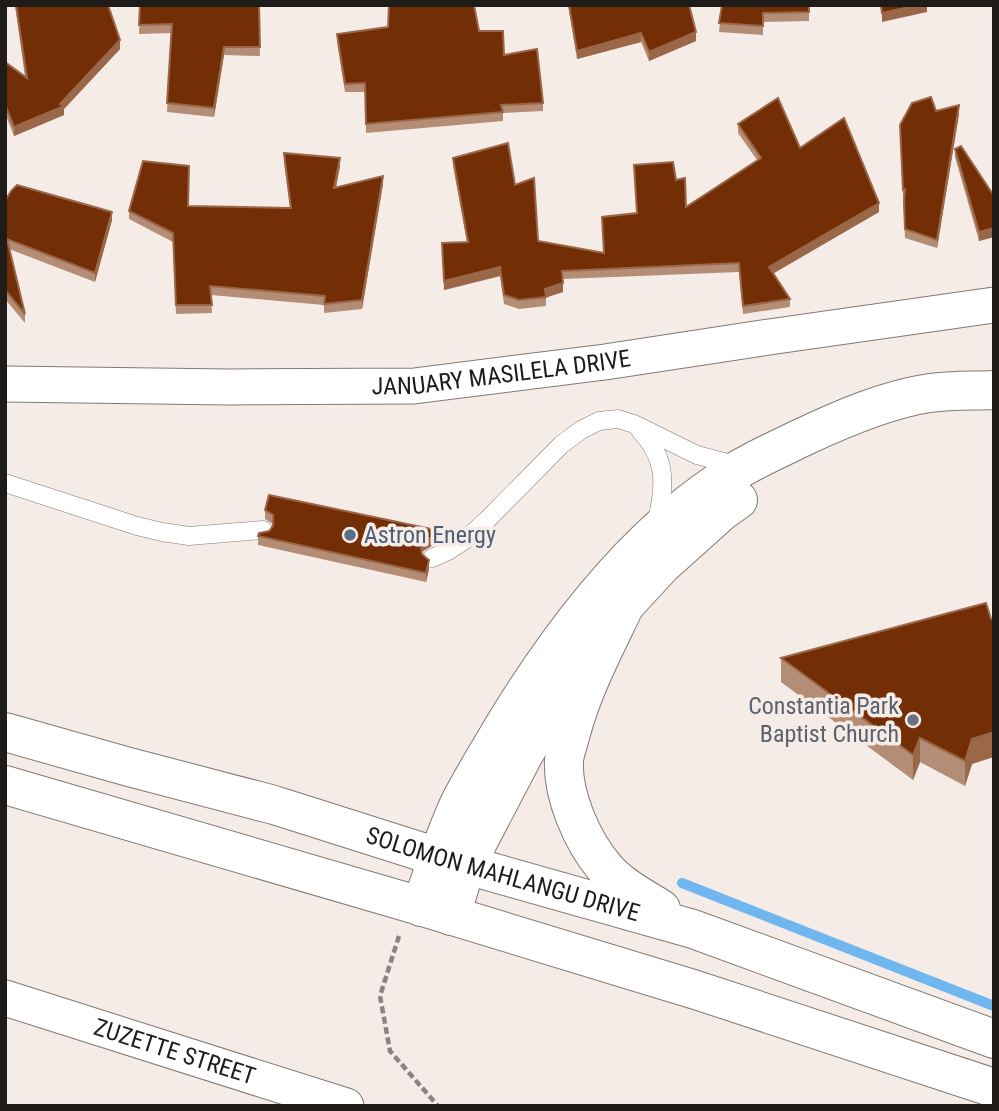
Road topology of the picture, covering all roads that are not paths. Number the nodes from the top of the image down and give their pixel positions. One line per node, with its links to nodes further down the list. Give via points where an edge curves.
1 (994, 306): 2 (street, JANUARY MASILELA DRIVE, via 414,386)
2 (5, 384)
3 (994, 392): 5 (main road, via 905,398 833,423); 10 (main road, via 838,444 772,477 720,512)
4 (634, 424): 5 (lane, via 697,455); 8 (lane, via 649,439 663,474); 9 (lane, via 618,419 599,421 582,430 465,540)
5 (743, 467): 8 (main road)
6 (5, 484): 7 (lane, via 162,532 189,536)
7 (263, 530)
8 (654, 535): 13 (main road, via 582,611 533,679 460,803)
9 (432, 558)
10 (625, 605): 13 (main road, via 570,677); 15 (main road, via 575,716 564,759 568,801 588,845 606,870)
11 (5, 732): 13 (main road, SOLOMON MAHLANGU DRIVE, via 274,805)
12 (5, 785): 14 (main road)
13 (452, 861): 14 (main road); 15 (main road, SOLOMON MAHLANGU DRIVE)
14 (427, 909): 18 (main road)
15 (693, 929): 17 (main road, SOLOMON MAHLANGU DRIVE)
16 (5, 998): 19 (street, ZUZETTE STREET)
17 (994, 1039)
18 (994, 1088)
19 (346, 1106)

